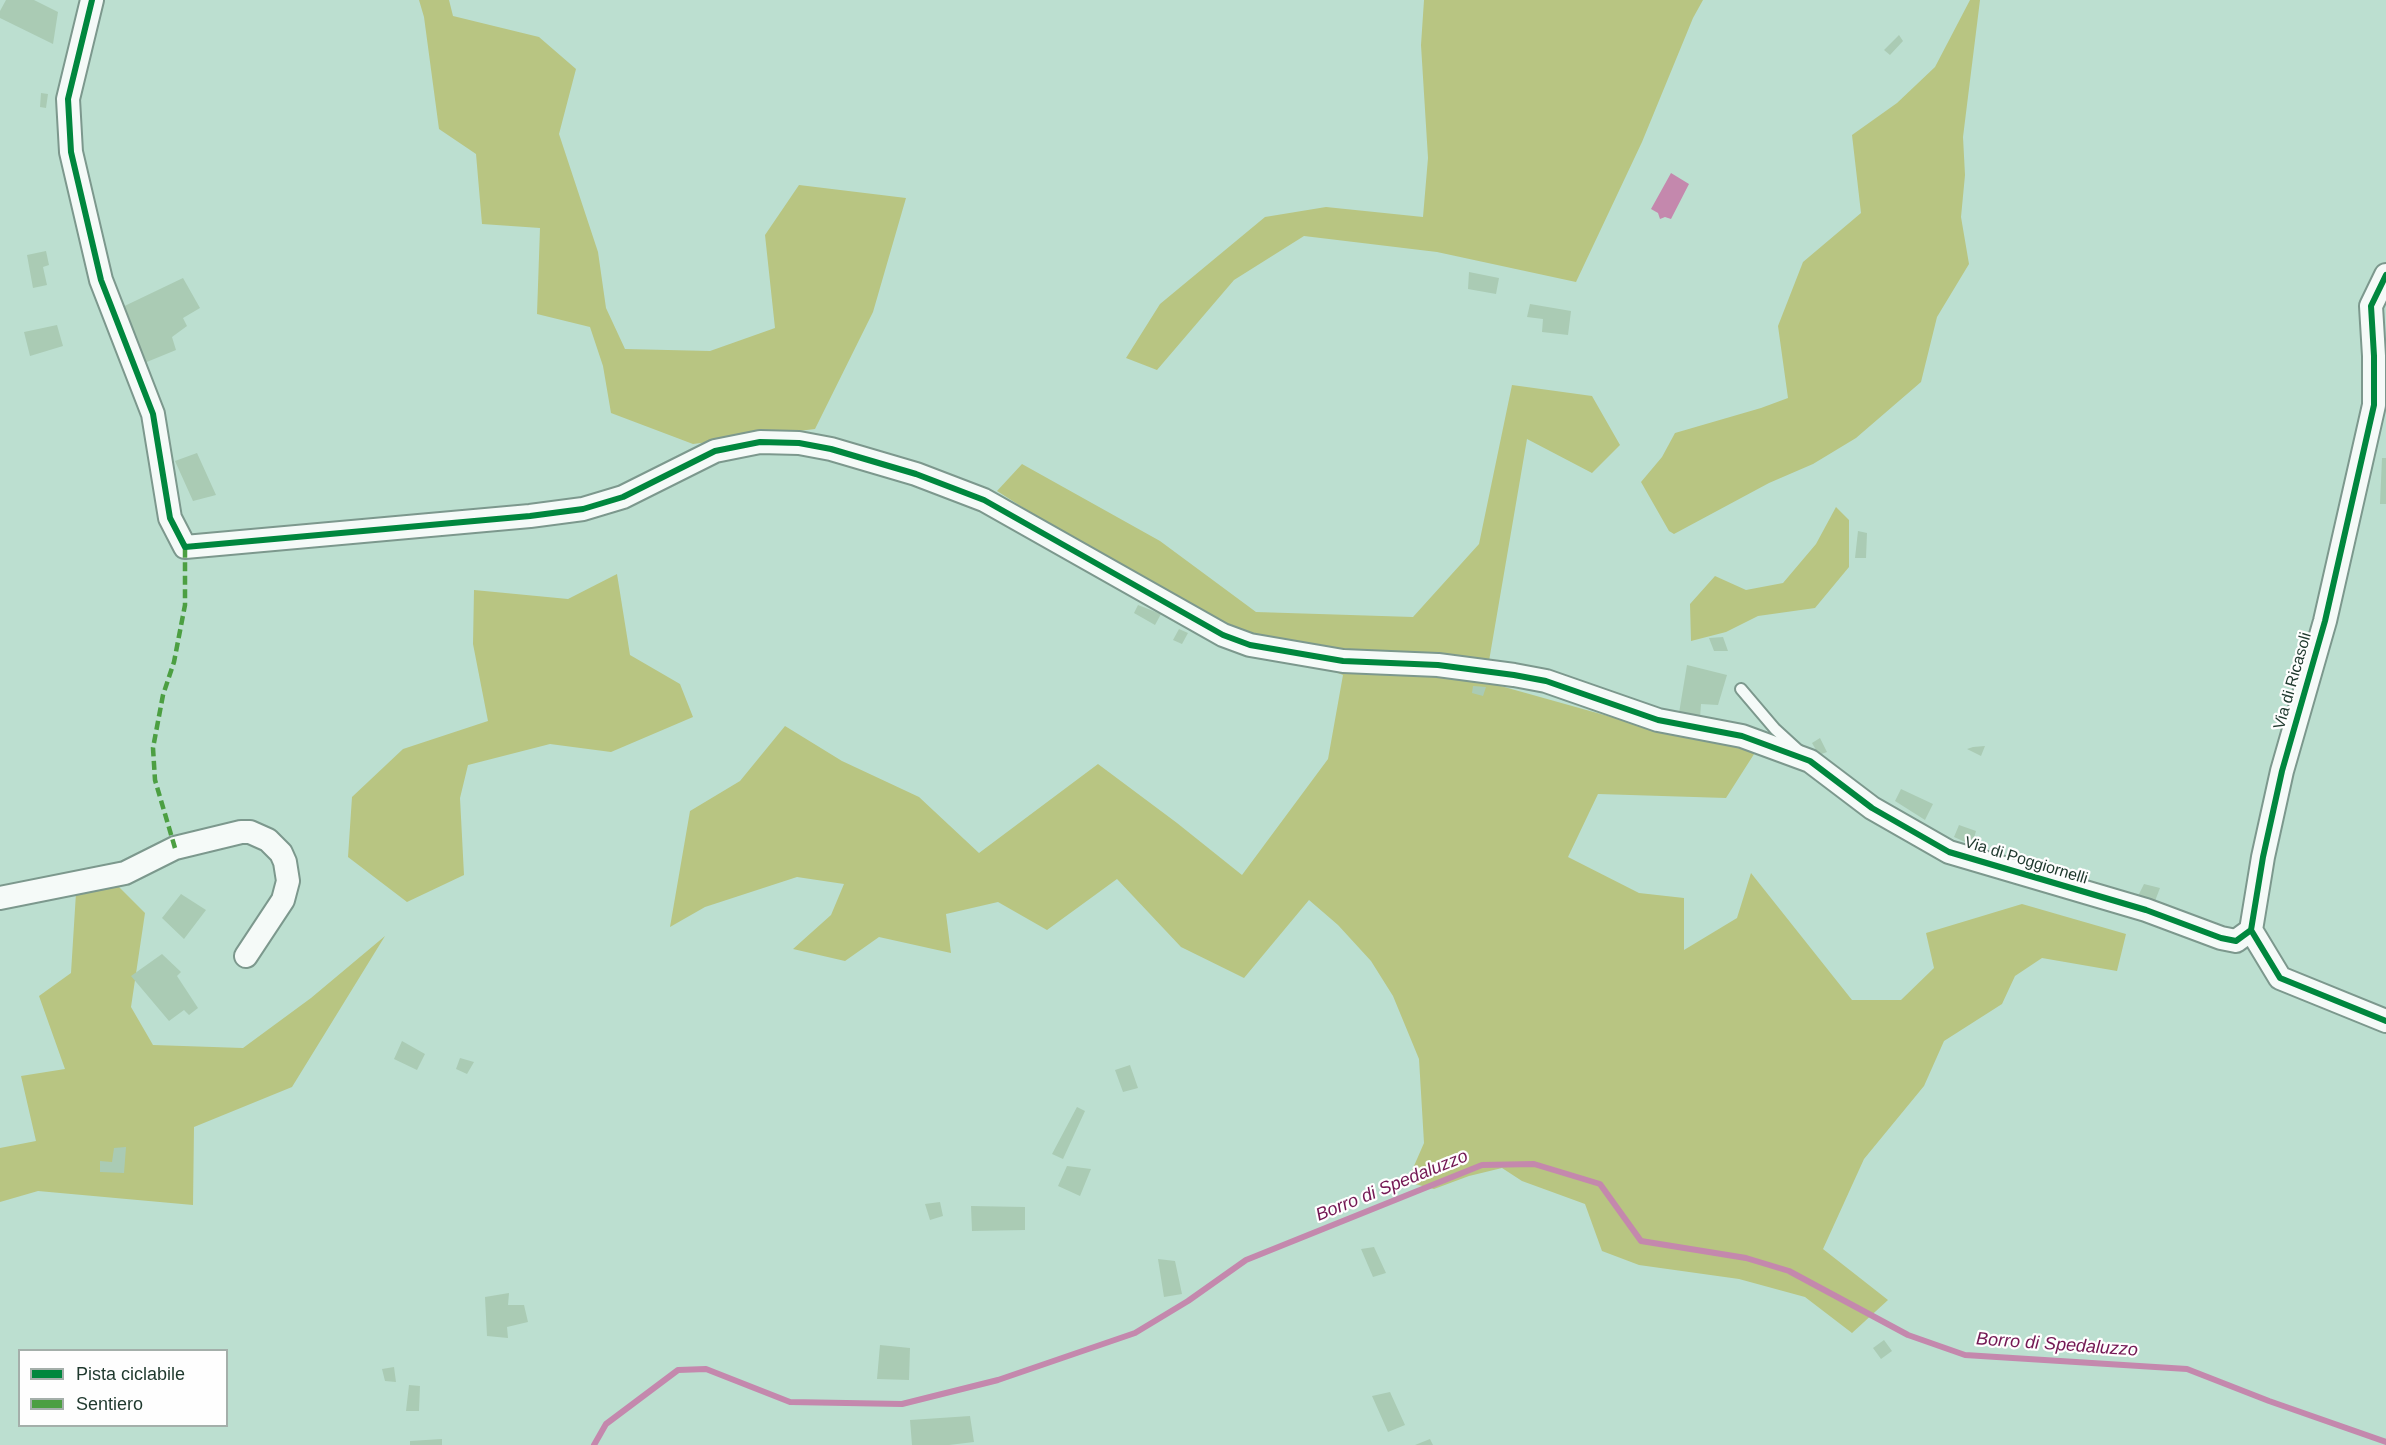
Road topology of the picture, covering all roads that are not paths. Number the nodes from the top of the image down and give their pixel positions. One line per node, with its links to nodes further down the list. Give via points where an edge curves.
1 (92, 0): 4 (street, Via di Poggiornelli, via 68,99 71,152 101,280 153,414 170,518 185,547 583,509 623,497 715,451 760,442 799,442 916,474 984,500 1223,635 1250,645 1343,661 1438,665 1546,681 1658,720 1742,736)
2 (2386, 274): 6 (street, Via di Ricasoli, via 2371,306 2374,405 2325,621 2282,771)
3 (1741, 688): 4 (lane, via 1775,729)
4 (1810, 761): 6 (street, Via di Poggiornelli, via 1872,808 1949,852 2146,910 2222,938 2236,941)
5 (0, 898): 7 (street, via 125,873 175,848 250,832 268,840 281,853 288,881 283,900)
6 (2252, 930): 8 (street, via 2280,978)
7 (246, 956)
8 (2386, 1021)

